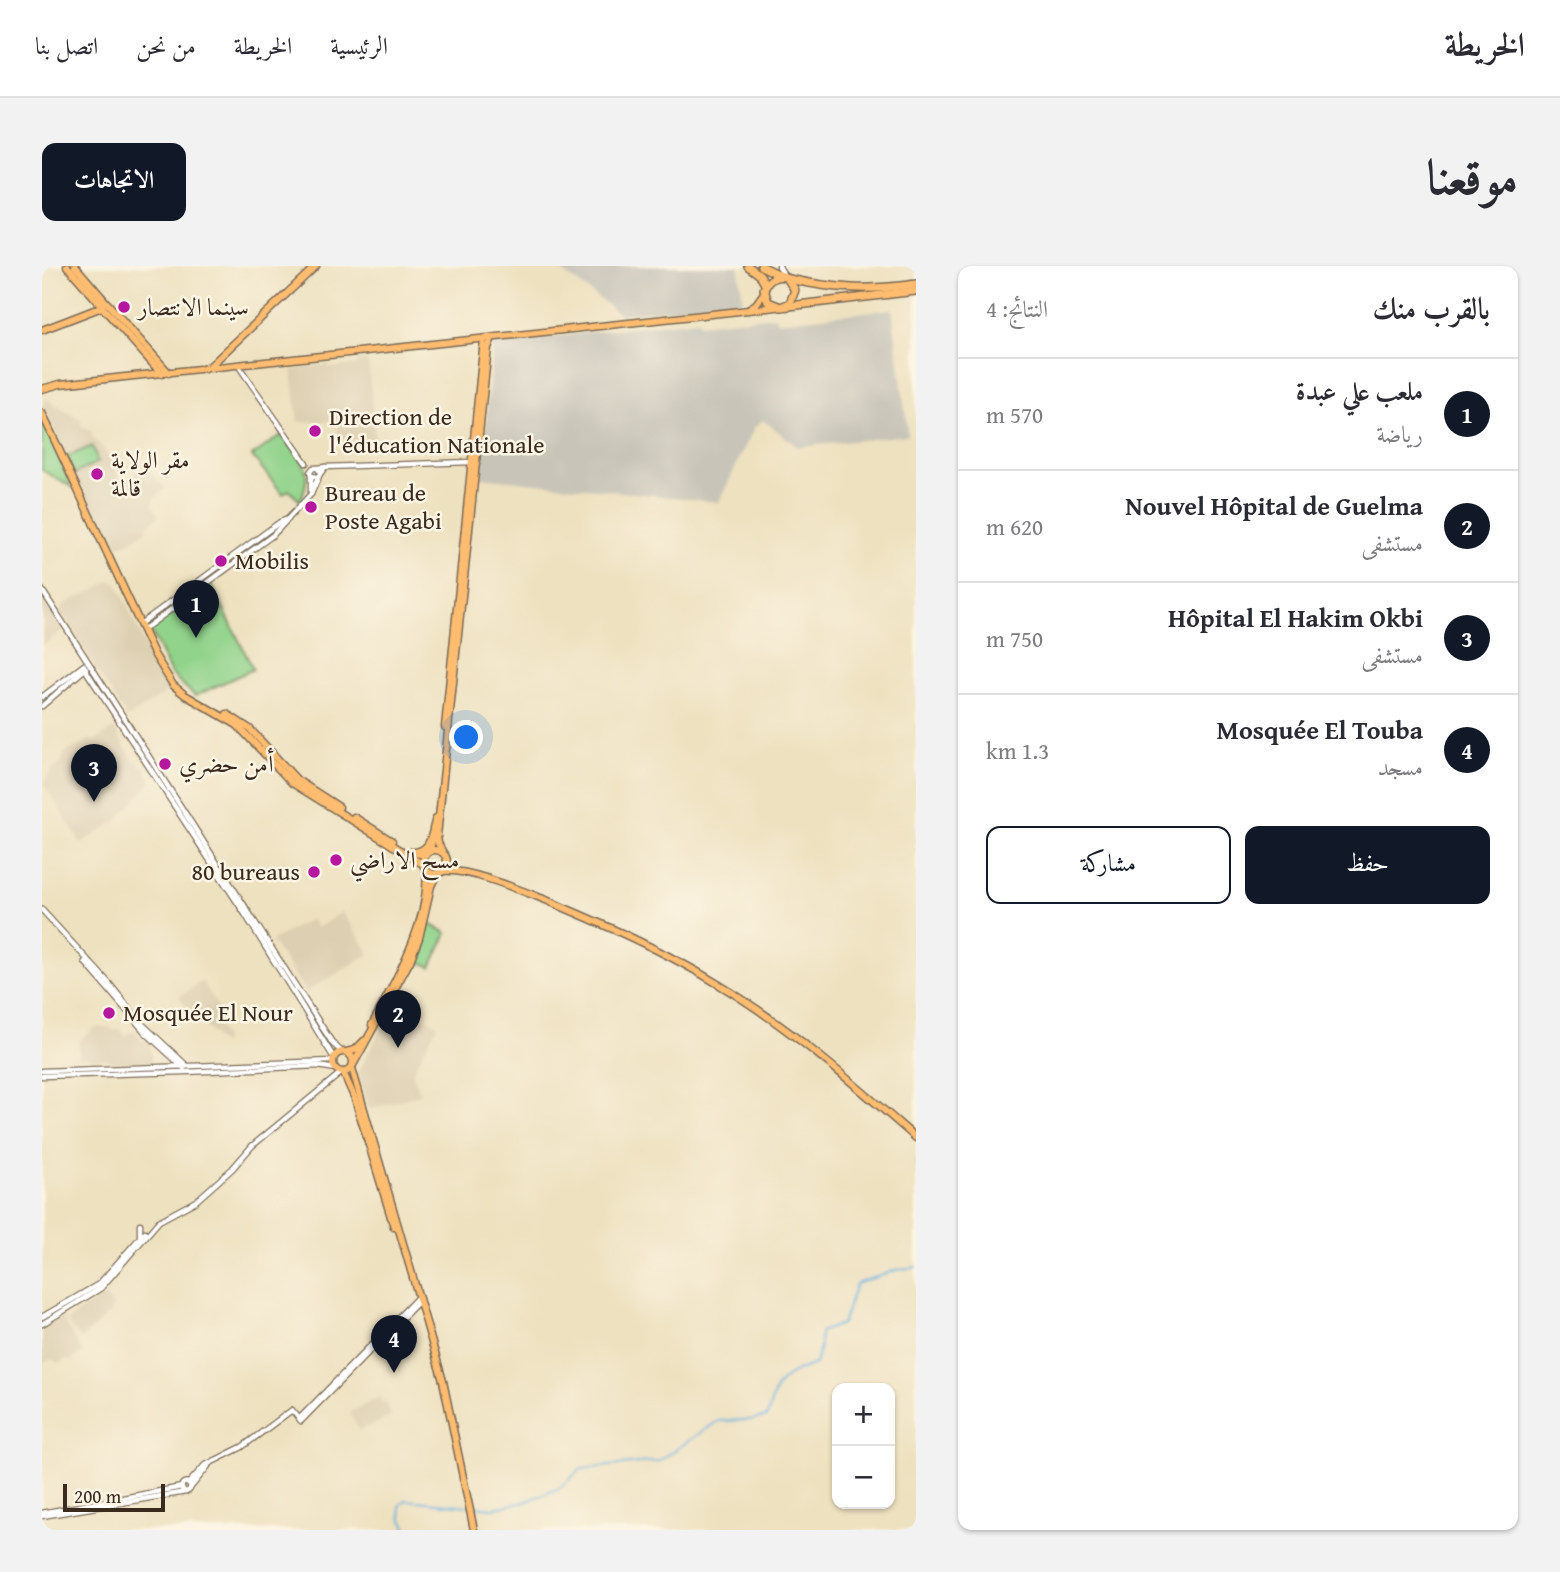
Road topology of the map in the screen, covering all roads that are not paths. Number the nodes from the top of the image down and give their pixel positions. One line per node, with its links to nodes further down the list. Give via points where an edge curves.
1 (67, 266): 11 (main road)
2 (75, 266): 11 (main road)
3 (316, 266): 19 (main road)
4 (748, 266): 9 (highway, via 760,275)
5 (761, 266): 7 (highway)
6 (779, 266): 7 (street)
7 (785, 277): 8 (highway, via 858,290); 9 (highway, via 772,278); 12 (highway, via 794,285 795,295 790,303)
8 (916, 284)
9 (765, 289): 12 (highway, via 768,302); 13 (main road, via 756,304)
10 (916, 291): 12 (highway)
11 (104, 305): 14 (main road); 18 (main road)
12 (778, 307): 13 (main road)
13 (745, 310): 15 (main road)
14 (42, 330)
15 (492, 338): 16 (main road); 33 (main road, via 437,836)
16 (484, 339): 17 (main road); 22 (main road)
17 (238, 365): 19 (main road); 23 (street)
18 (160, 369): 19 (main road); 20 (main road, via 150,376)
19 (207, 369)
20 (44, 387)
21 (42, 413): 25 (main road)
22 (472, 462): 23 (street, via 325,467); 30 (main road)
23 (315, 472): 25 (street, via 311,494 273,535)
24 (42, 590): 26 (street)
25 (141, 627): 29 (main road, via 173,685)
26 (86, 666): 27 (street); 28 (street); 38 (street); 39 (street, via 333,1044)
27 (42, 696)
28 (42, 706)
29 (215, 711): 31 (main road, via 227,713 250,729 303,785); 34 (main road, via 242,729 304,793)
30 (436, 818): 31 (main road, via 428,846); 32 (main road)
31 (411, 852): 32 (main road)
32 (428, 853): 33 (main road); 34 (main road)
33 (445, 856): 35 (main road); 36 (main road)
34 (425, 867): 36 (main road); 39 (main road, via 418,925 408,954 360,1047)
35 (459, 871): 36 (main road); 46 (main road, via 538,897 626,934 718,983 819,1054)
36 (440, 872): 42 (main road, via 410,961)
37 (42, 912): 43 (street)
38 (327, 1044): 40 (street); 41 (street, via 326,1058)
39 (344, 1052): 40 (main road); 42 (main road, via 352,1057)
40 (334, 1059): 41 (street); 44 (main road)
41 (319, 1062): 43 (street)
42 (353, 1066): 44 (main road); 50 (main road)
43 (186, 1069): 44 (street, via 318,1066); 45 (street)
44 (340, 1071): 50 (main road, via 355,1099); 52 (street, via 196,1201 159,1221 101,1288)
45 (42, 1073)
46 (916, 1138)
47 (141, 1224): 49 (street)
48 (146, 1231): 49 (street)
49 (140, 1237): 51 (street, via 102,1282)
50 (418, 1300): 53 (street, via 300,1420 292,1409 246,1445 204,1466 184,1489); 54 (main road, via 443,1381)
51 (42, 1317)
52 (42, 1324)
53 (42, 1514)
54 (474, 1530)

